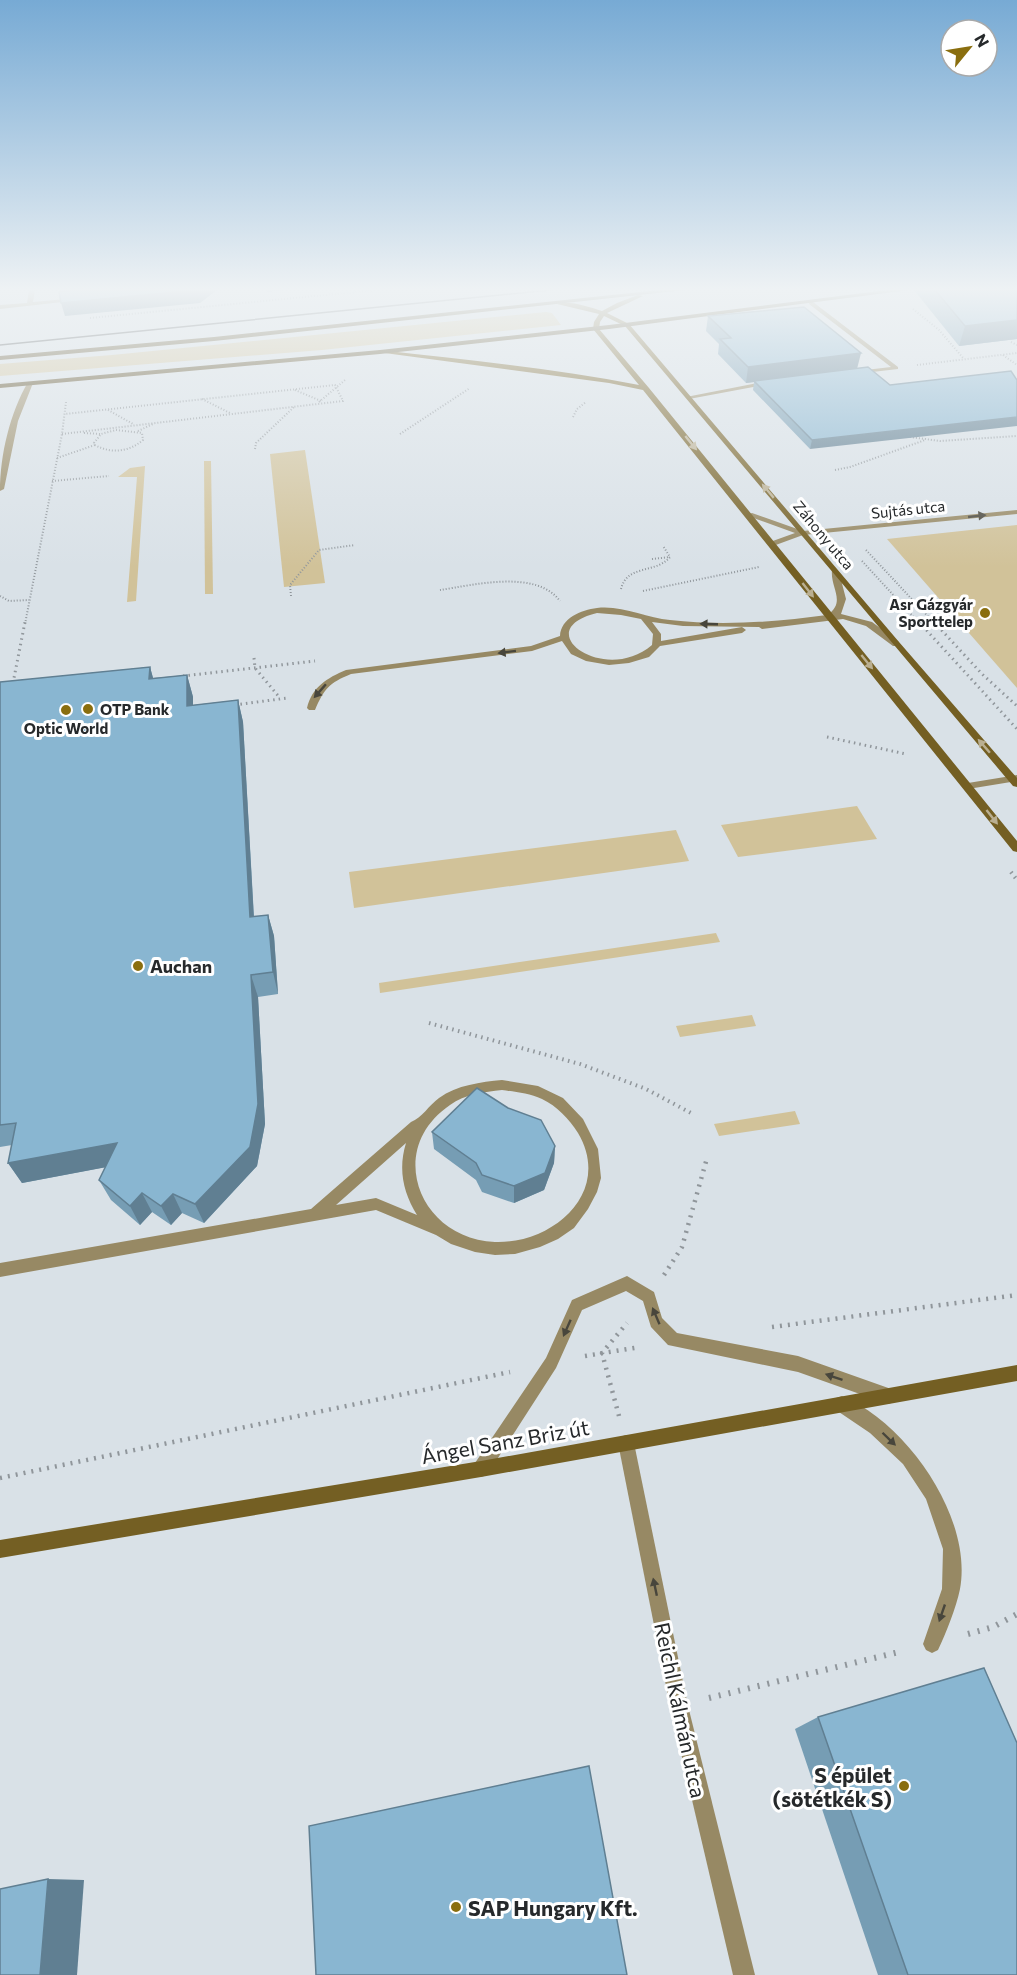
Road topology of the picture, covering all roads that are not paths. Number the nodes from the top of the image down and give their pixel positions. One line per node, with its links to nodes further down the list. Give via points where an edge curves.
1 (39, 382): 6 (main road)
2 (615, 382): 8 (main road)
3 (641, 382): 8 (main road)
4 (676, 382): 9 (main road, Záhony utca)
5 (780, 382): 9 (street)
6 (30, 383): 7 (main road); 10 (street, via 16,418)
7 (0, 386)
8 (647, 389): 12 (main road, one-way to 12)
9 (689, 397): 13 (main road, Záhony utca, one-way to 9)
10 (0, 489)
11 (1017, 512): 13 (street, Sujtás utca, one-way to 11)
12 (749, 514): 13 (street, Sujtás utca); 14 (main road)
13 (802, 533): 14 (street, Sujtás utca); 15 (main road, Záhony utca)
14 (773, 544): 16 (main road, one-way to 16)
15 (835, 572): 16 (street, via 842,599 838,612); 21 (main road, Záhony utca)
16 (830, 617): 18 (street); 21 (street, via 857,618); 24 (main road, one-way to 24)
17 (645, 619): 18 (street, one-way to 17); 19 (street, via 619,611 590,612 570,622); 20 (street, via 658,634)
18 (767, 625): 20 (street)
19 (564, 638): 20 (street, via 567,645 584,657 610,663 641,658); 22 (street, one-way to 22, via 532,648 349,672 330,680 314,697)
20 (657, 644)
21 (896, 644): 23 (main road, Záhony utca, one-way to 21)
22 (312, 708)
23 (1015, 781): 24 (street)
24 (968, 786): 25 (main road, one-way to 25)
25 (1017, 848)
26 (424, 1120): 27 (street); 28 (street, via 411,1142 406,1168 411,1193 426,1216); 28 (street, via 446,1101 472,1089 502,1084 531,1089 557,1101 578,1120 591,1145 595,1172 588,1199 570,1223 543,1240 512,1249 478,1247)
27 (314, 1215): 28 (street, via 376,1204); 29 (street)
28 (448, 1235)
29 (0, 1270)
30 (1017, 1372): 31 (main road, Ángel Sanz Briz út)
31 (889, 1396): 32 (main road, Ángel Sanz Briz út); 34 (street, one-way to 34, via 798,1364 673,1340 656,1322 649,1297 627,1283 577,1305 550,1363)
32 (842, 1404): 33 (main road, Ángel Sanz Briz út); 36 (street, one-way to 36, via 876,1427 909,1458 933,1494 952,1559 951,1589)
33 (626, 1443): 34 (main road, Ángel Sanz Briz út); 37 (street, Reichl Kálmán utca, one-way to 33, via 680,1706)
34 (481, 1469): 35 (main road, Ángel Sanz Briz út)
35 (0, 1549)
36 (932, 1644)
37 (744, 1975)

